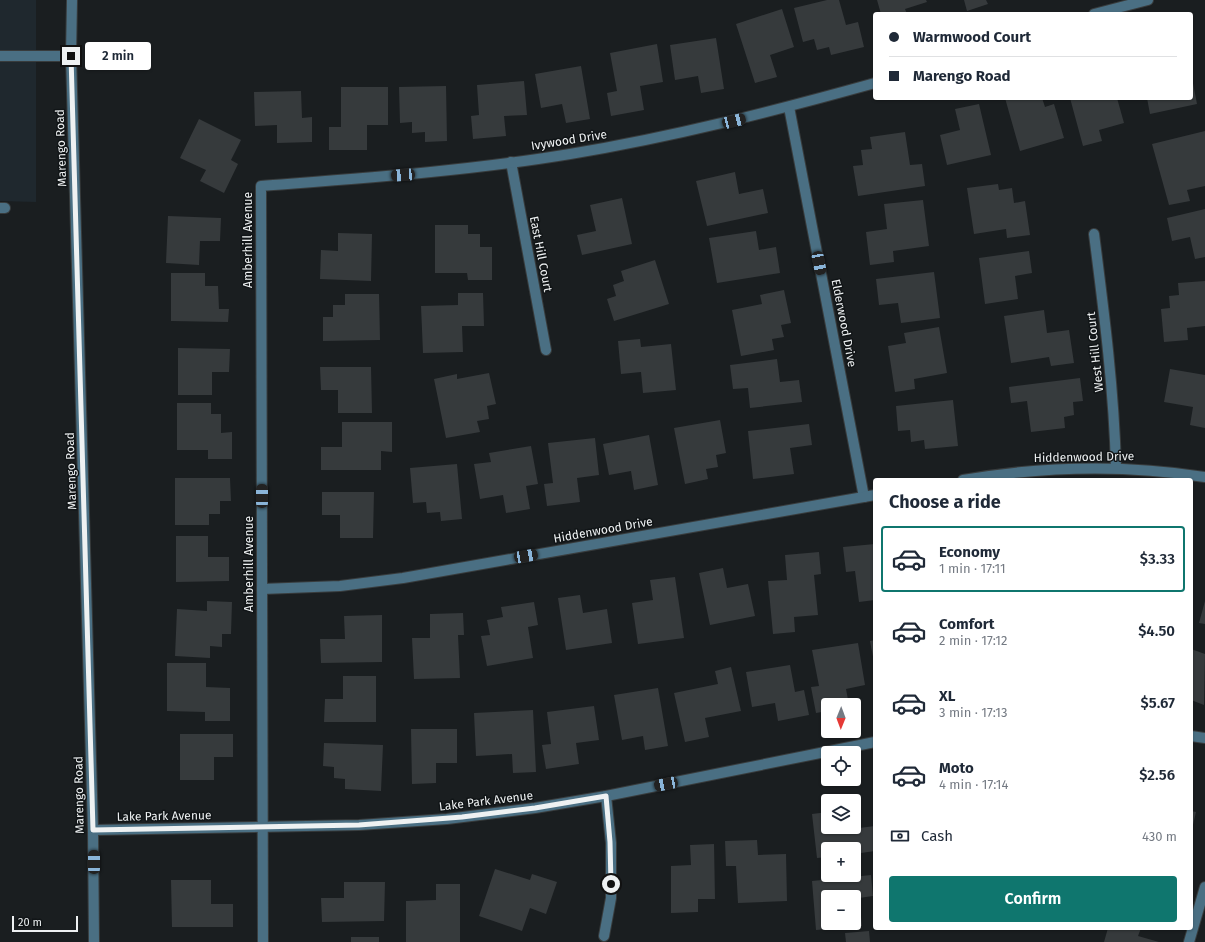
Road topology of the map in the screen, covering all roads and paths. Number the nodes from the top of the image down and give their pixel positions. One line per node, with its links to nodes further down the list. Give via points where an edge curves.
1 (72, 0): 5 (street, Marengo Road)
2 (1148, 0): 3 (street)
3 (1102, 12)
4 (0, 56): 5 (street)
5 (71, 56): 23 (street, Marengo Road)
6 (873, 84): 7 (street, Ivywood Drive)
7 (789, 107): 8 (street, Ivywood Drive, via 652,139); 16 (street, Elderwood Drive)
8 (511, 162): 9 (street, Ivywood Drive, via 403,175); 11 (street, East Hill Court)
9 (261, 186): 17 (street, Amberhill Avenue)
10 (1094, 234): 12 (street, West Hill Court, via 1112,373)
11 (546, 350)
12 (1116, 468): 13 (street, Hiddenwood Drive, via 1167,471); 14 (street, Hiddenwood Drive, via 1011,472)
13 (1205, 477)
14 (975, 478)
15 (873, 495): 16 (street, Hiddenwood Drive)
16 (864, 497): 17 (street, Hiddenwood Drive, via 403,578 340,586)
17 (262, 589): 22 (street, Amberhill Avenue)
18 (1193, 736): 19 (street)
19 (1205, 738)
20 (873, 742): 21 (street, Lake Park Avenue)
21 (606, 796): 22 (street, Lake Park Avenue, via 448,819 359,825); 27 (street, via 611,898)
22 (263, 827): 23 (street, Lake Park Avenue); 29 (street, Amberhill Avenue)
23 (93, 830): 28 (street, Marengo Road)
24 (1205, 887): 25 (street)
25 (1193, 928)
26 (1192, 930): 30 (street)
27 (604, 936)
28 (94, 942)
29 (263, 942)
30 (1189, 942)

